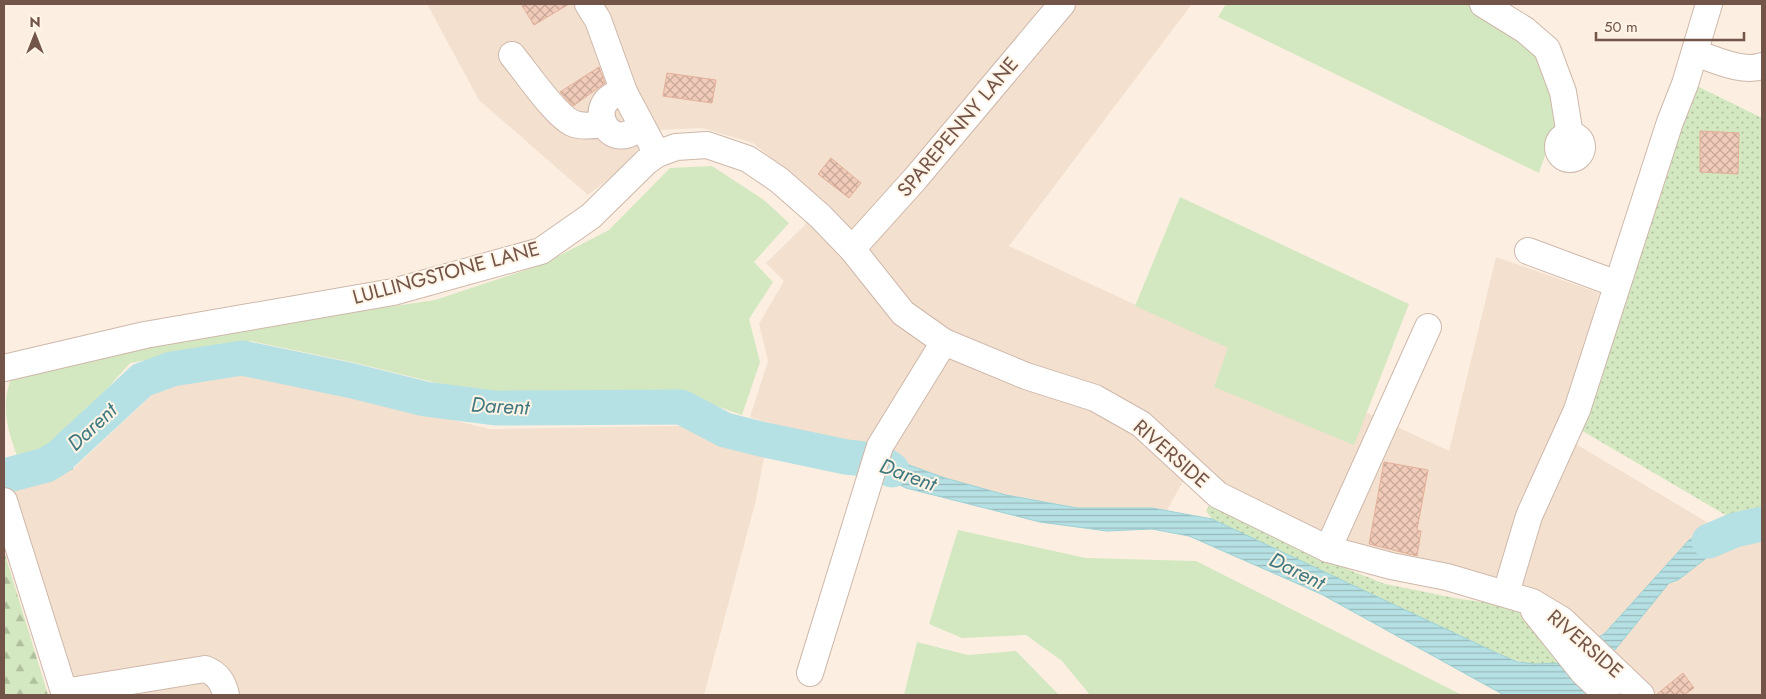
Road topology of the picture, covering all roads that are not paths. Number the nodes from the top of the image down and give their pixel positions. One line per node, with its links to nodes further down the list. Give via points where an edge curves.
1 (588, 4): 8 (street, via 598,20)
2 (1062, 4): 13 (street, SPAREPENNY LANE)
3 (1483, 4): 11 (street, via 1547,49 1563,92)
4 (1709, 4): 5 (street)
5 (1695, 53): 7 (street, via 1734,65); 15 (street)
6 (512, 55): 9 (street, via 559,113 583,126)
7 (1762, 66)
8 (624, 92): 9 (street, via 617,93 603,104); 10 (street)
9 (602, 124): 10 (street, via 619,135 634,132)
10 (640, 125): 12 (street)
11 (1570, 135)
12 (657, 154): 13 (street, LULLINGSTONE LANE, via 676,147 707,145 748,159 779,180); 18 (street, LULLINGSTONE LANE, via 591,216 541,251 392,292 145,335)
13 (852, 249): 17 (street, RIVERSIDE, via 904,313)
14 (1528, 251): 15 (street)
15 (1617, 284): 21 (street, via 1576,410 1529,516)
16 (1428, 327): 20 (street)
17 (944, 342): 20 (street, RIVERSIDE, via 1103,403 1141,424 1218,495); 22 (street, via 880,446)
18 (4, 368)
19 (4, 501): 24 (street)
20 (1328, 549): 21 (street, RIVERSIDE)
21 (1515, 596): 25 (street, RIVERSIDE, via 1562,620); 27 (street, RIVERSIDE)
22 (810, 673)
23 (151, 686): 24 (street); 26 (street, via 205,669 214,672)
24 (64, 694)
25 (1641, 694)
26 (226, 695)
27 (1607, 695)

